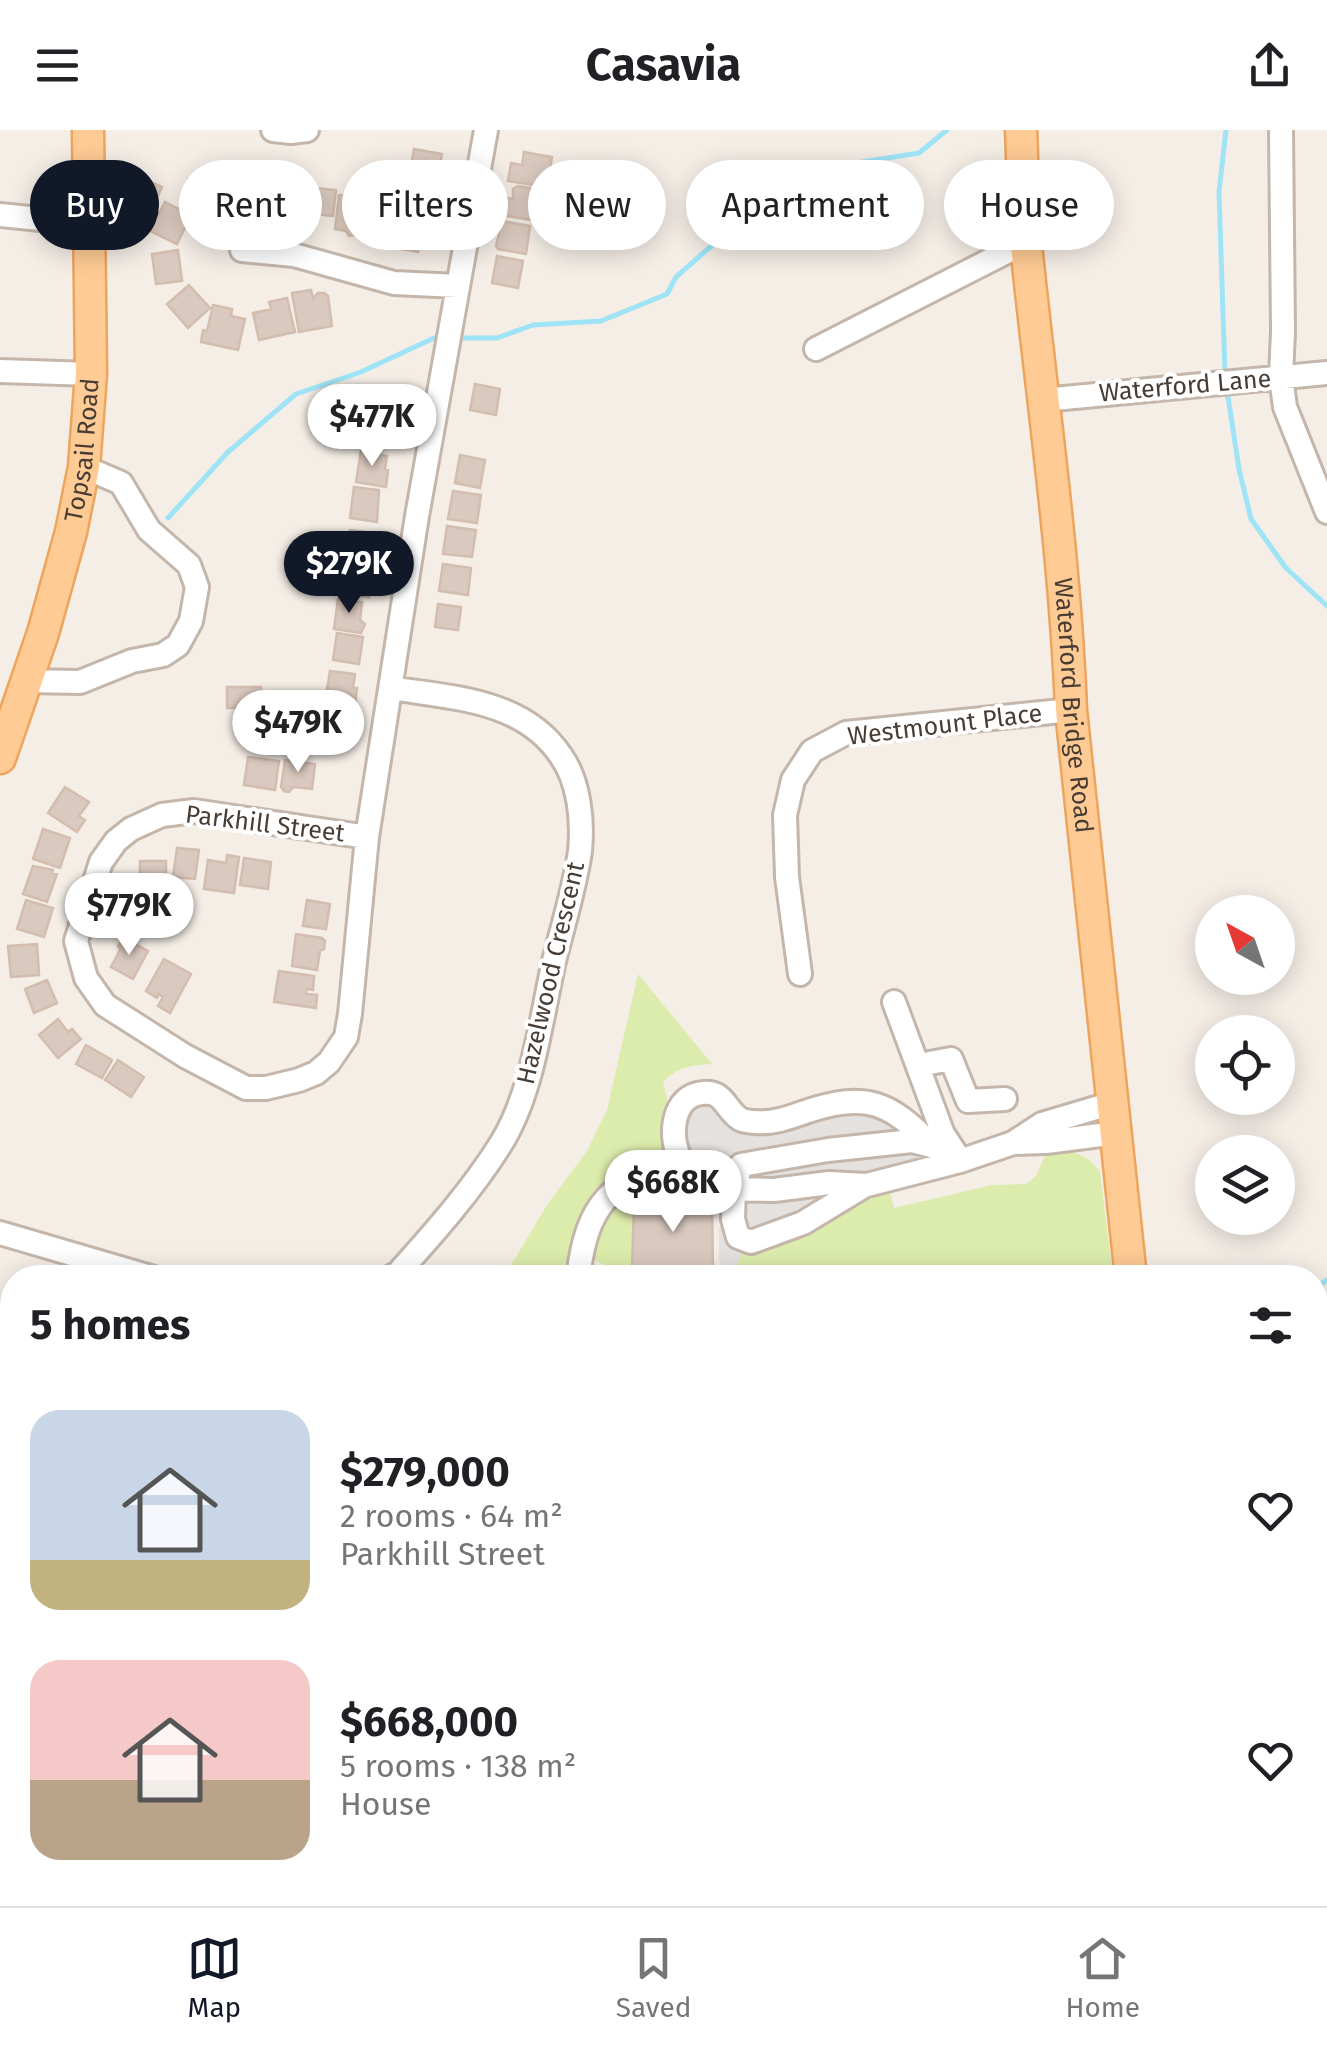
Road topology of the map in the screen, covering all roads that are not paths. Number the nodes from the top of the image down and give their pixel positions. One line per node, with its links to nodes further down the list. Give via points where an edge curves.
1 (88, 130): 7 (main road, Topsail Road)
2 (274, 130): 3 (street)
3 (307, 130)
4 (486, 130): 15 (street, Parkhill Street)
5 (1021, 130): 8 (main road, Waterford Bridge Road)
6 (1281, 130): 20 (street)
7 (88, 160)
8 (1022, 160)
9 (0, 215): 10 (street)
10 (30, 218)
11 (89, 250): 19 (main road, Topsail Road)
12 (242, 250): 15 (street, via 294,255 394,283)
13 (1010, 250): 16 (street)
14 (1027, 250): 21 (main road, Waterford Bridge Road)
15 (458, 286): 25 (street, Parkhill Street)
16 (816, 349)
17 (0, 371): 19 (street)
18 (1327, 373): 20 (street, Waterford Lane)
19 (91, 374): 22 (main road, Topsail Road)
20 (1281, 377): 21 (street, Waterford Lane); 23 (street)
21 (1043, 400): 26 (main road, Waterford Bridge Road)
22 (84, 467): 24 (main road, Topsail Road); 24 (street, via 121,483 149,530 190,565 196,586 191,621 178,645 163,655 80,682)
23 (1327, 512)
24 (26, 681): 27 (main road, Topsail Road)
25 (391, 688): 28 (street, Parkhill Street); 41 (street, Hazelwood Crescent, via 485,703 538,732 563,758 578,794 580,849 526,1089 503,1141)
26 (1071, 710): 29 (street, Westmount Place, via 846,733 812,752 793,780 785,815); 33 (main road, Waterford Bridge Road)
27 (0, 758)
28 (366, 837): 28 (street, Parkhill Street, via 346,1036 316,1073 246,1088 104,1005 86,978 76,941 101,862 116,841 146,822 194,811)
29 (800, 974)
30 (894, 1002): 31 (street)
31 (919, 1065): 32 (street, via 951,1059 968,1101); 36 (street, via 943,1134)
32 (1005, 1099)
33 (1114, 1118): 36 (street); 43 (main road, Waterford Bridge Road)
34 (932, 1146): 35 (street, via 878,1104 854,1100 753,1122 709,1093 681,1104 674,1119); 36 (street); 38 (street, via 912,1141 770,1158 741,1165)
35 (679, 1158): 38 (street, via 706,1180); 42 (street, via 612,1190 592,1220)
36 (960, 1161): 37 (street)
37 (867, 1185): 38 (street); 38 (street, via 803,1224 751,1242 738,1238)
38 (734, 1189)
39 (0, 1233): 40 (street)
40 (110, 1265)
41 (404, 1265)
42 (581, 1265)
43 (1130, 1265)

